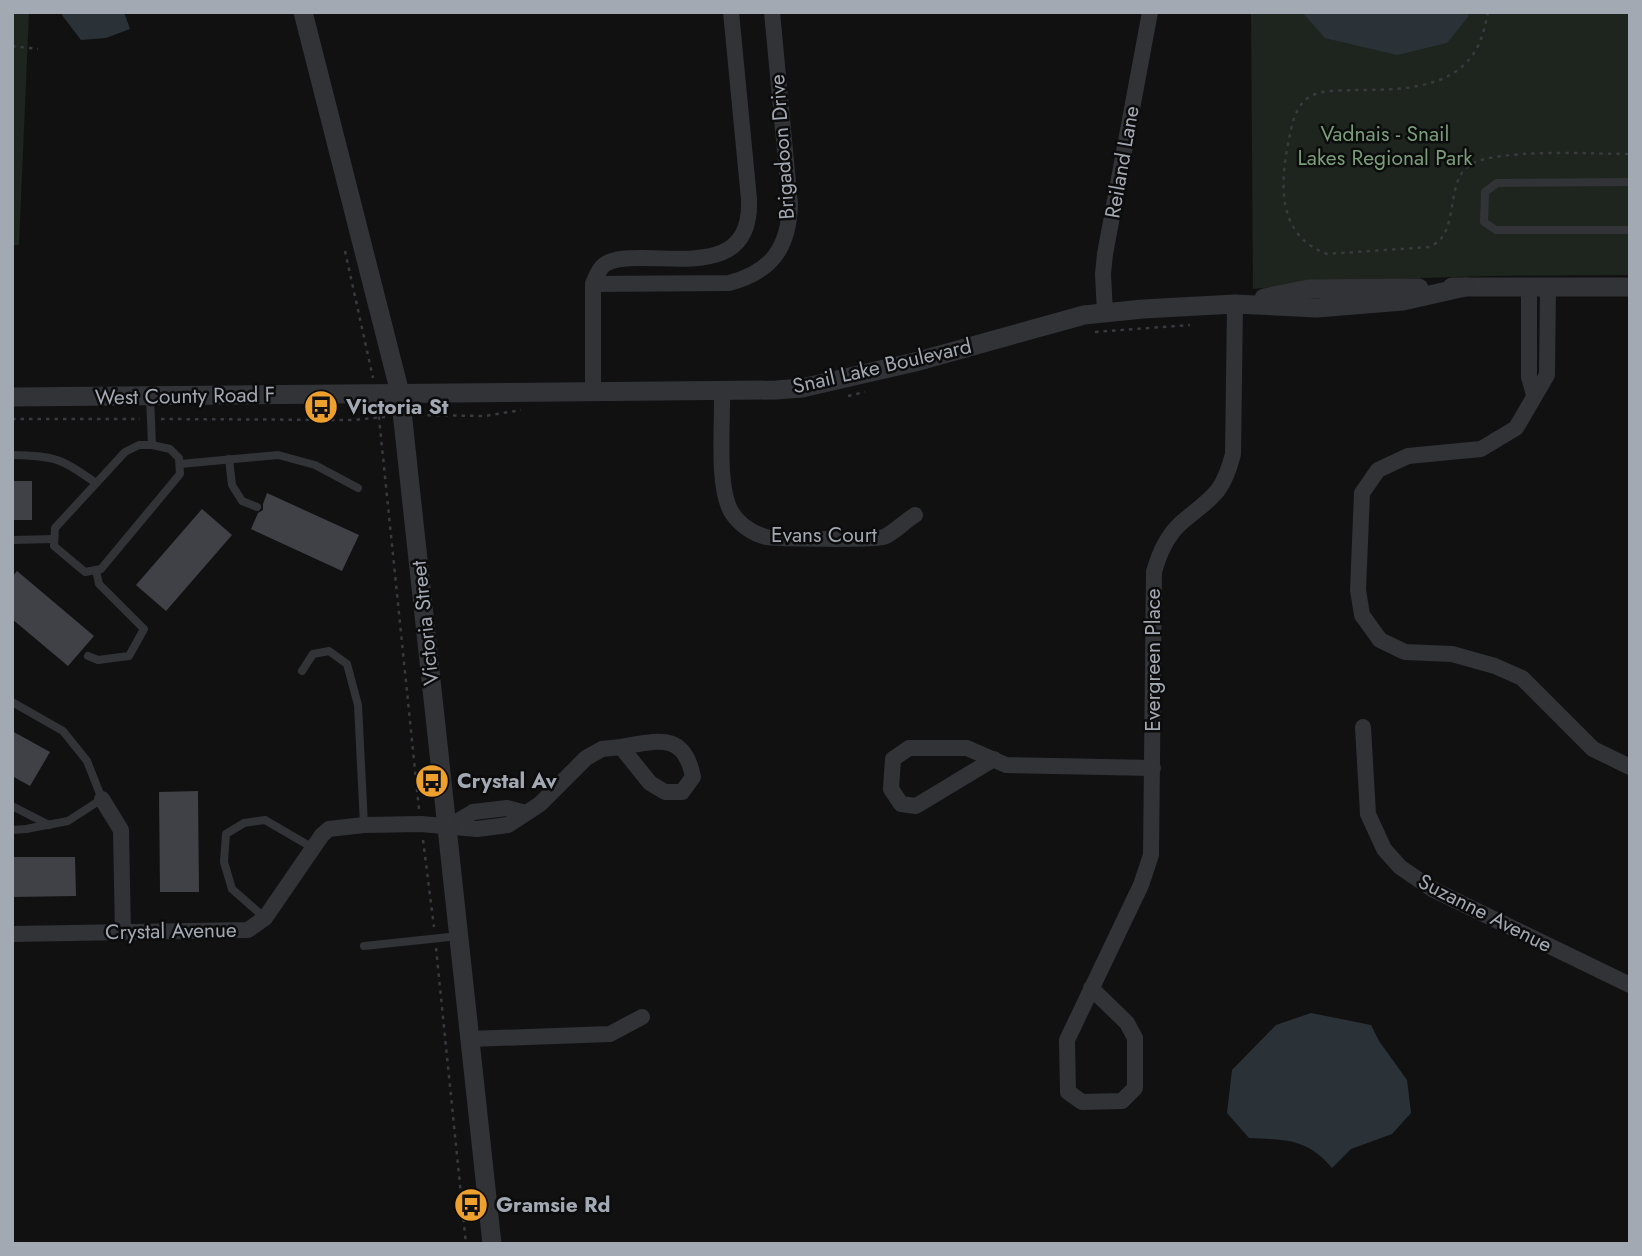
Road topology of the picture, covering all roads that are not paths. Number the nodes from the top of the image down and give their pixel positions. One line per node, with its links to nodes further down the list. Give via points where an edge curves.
1 (303, 12): 14 (street, Victoria Street)
2 (731, 12): 7 (street, Brigadoon Drive, via 749,199 745,232 731,249 714,257 615,260 605,264)
3 (772, 12): 7 (street, Brigadoon Drive, via 790,204 780,249 758,271 729,283)
4 (1150, 12): 11 (street, Reiland Lane, via 1105,254)
5 (1630, 182): 6 (lane, via 1497,183 1485,191 1484,222 1496,230)
6 (1630, 230)
7 (593, 284): 12 (street)
8 (1539, 286): 9 (street, Snail Lake Boulevard); 10 (street, Snail Lake Boulevard, via 1465,287 1403,301 1317,308); 34 (street, via 1547,375 1516,428 1482,449 1408,456 1378,470 1362,493 1362,615 1380,639 1405,652 1452,654 1522,678 1593,749)
9 (1630, 287)
10 (1235, 304): 11 (street, Snail Lake Boulevard); 35 (street, Evergreen Place, via 1235,435 1228,472 1206,503 1167,539 1154,572)
11 (1105, 313): 13 (street, Snail Lake Boulevard, via 1066,319 812,386)
12 (593, 391): 13 (street, Snail Lake Boulevard); 14 (street, Snail Lake Boulevard)
13 (722, 391): 24 (street, Evans Court, via 726,500 732,513 752,531 778,538 883,537)
14 (400, 393): 15 (street, West County Road F); 40 (street, Victoria Street)
15 (150, 396): 16 (street, West County Road F); 17 (lane)
16 (12, 397)
17 (152, 444): 20 (lane, via 170,449); 21 (lane, via 125,452)
18 (12, 456): 21 (lane, via 48,456 66,462)
19 (229, 459): 20 (lane); 22 (lane, via 278,455 315,465); 23 (lane, via 232,485 242,501)
20 (180, 464): 27 (lane, via 180,474)
21 (96, 483): 25 (lane, via 55,528)
22 (358, 488)
23 (257, 507)
24 (915, 514)
25 (54, 539): 26 (lane); 27 (lane, via 54,546 85,572)
26 (12, 540)
27 (96, 570): 28 (lane, via 99,584 144,629 129,656 98,660)
28 (88, 656)
29 (302, 671): 39 (lane, via 313,654 329,651 347,664 358,705)
30 (12, 702): 36 (lane, via 63,731 87,761)
31 (1363, 727): 48 (street, Suzanne Avenue, via 1368,814 1384,849 1400,867 1432,890)
32 (621, 747): 40 (street, Crystal Avenue, via 602,749 586,758 546,799 508,825)
33 (994, 759): 33 (street, via 967,748 909,748 893,759 891,789 901,804 916,806); 35 (street, via 1006,765)
34 (1630, 767)
35 (1153, 768): 49 (street, Evergreen Place, via 1152,855)
36 (102, 799): 38 (lane, via 68,821); 44 (street, via 121,830)
37 (12, 806): 38 (lane)
38 (49, 825): 41 (lane)
39 (364, 825): 40 (street, Crystal Avenue); 42 (street, Crystal Avenue, via 325,831)
40 (448, 827): 46 (street, Victoria Street)
41 (12, 830)
42 (313, 848): 43 (street, Crystal Avenue); 43 (lane, via 265,820 244,823 226,834 224,862 232,889)
43 (265, 918): 44 (street, Crystal Avenue, via 248,930)
44 (123, 933): 45 (street, Crystal Avenue)
45 (12, 934)
46 (459, 936): 47 (lane); 51 (street, Victoria Street)
47 (364, 946)
48 (1630, 985)
49 (1091, 988): 49 (street, Evergreen Place, via 1067,1040 1068,1093 1082,1102 1122,1101 1135,1088 1135,1038 1127,1023)
50 (642, 1017): 51 (street, via 610,1034)
51 (470, 1039): 52 (street, Victoria Street)
52 (492, 1244)

